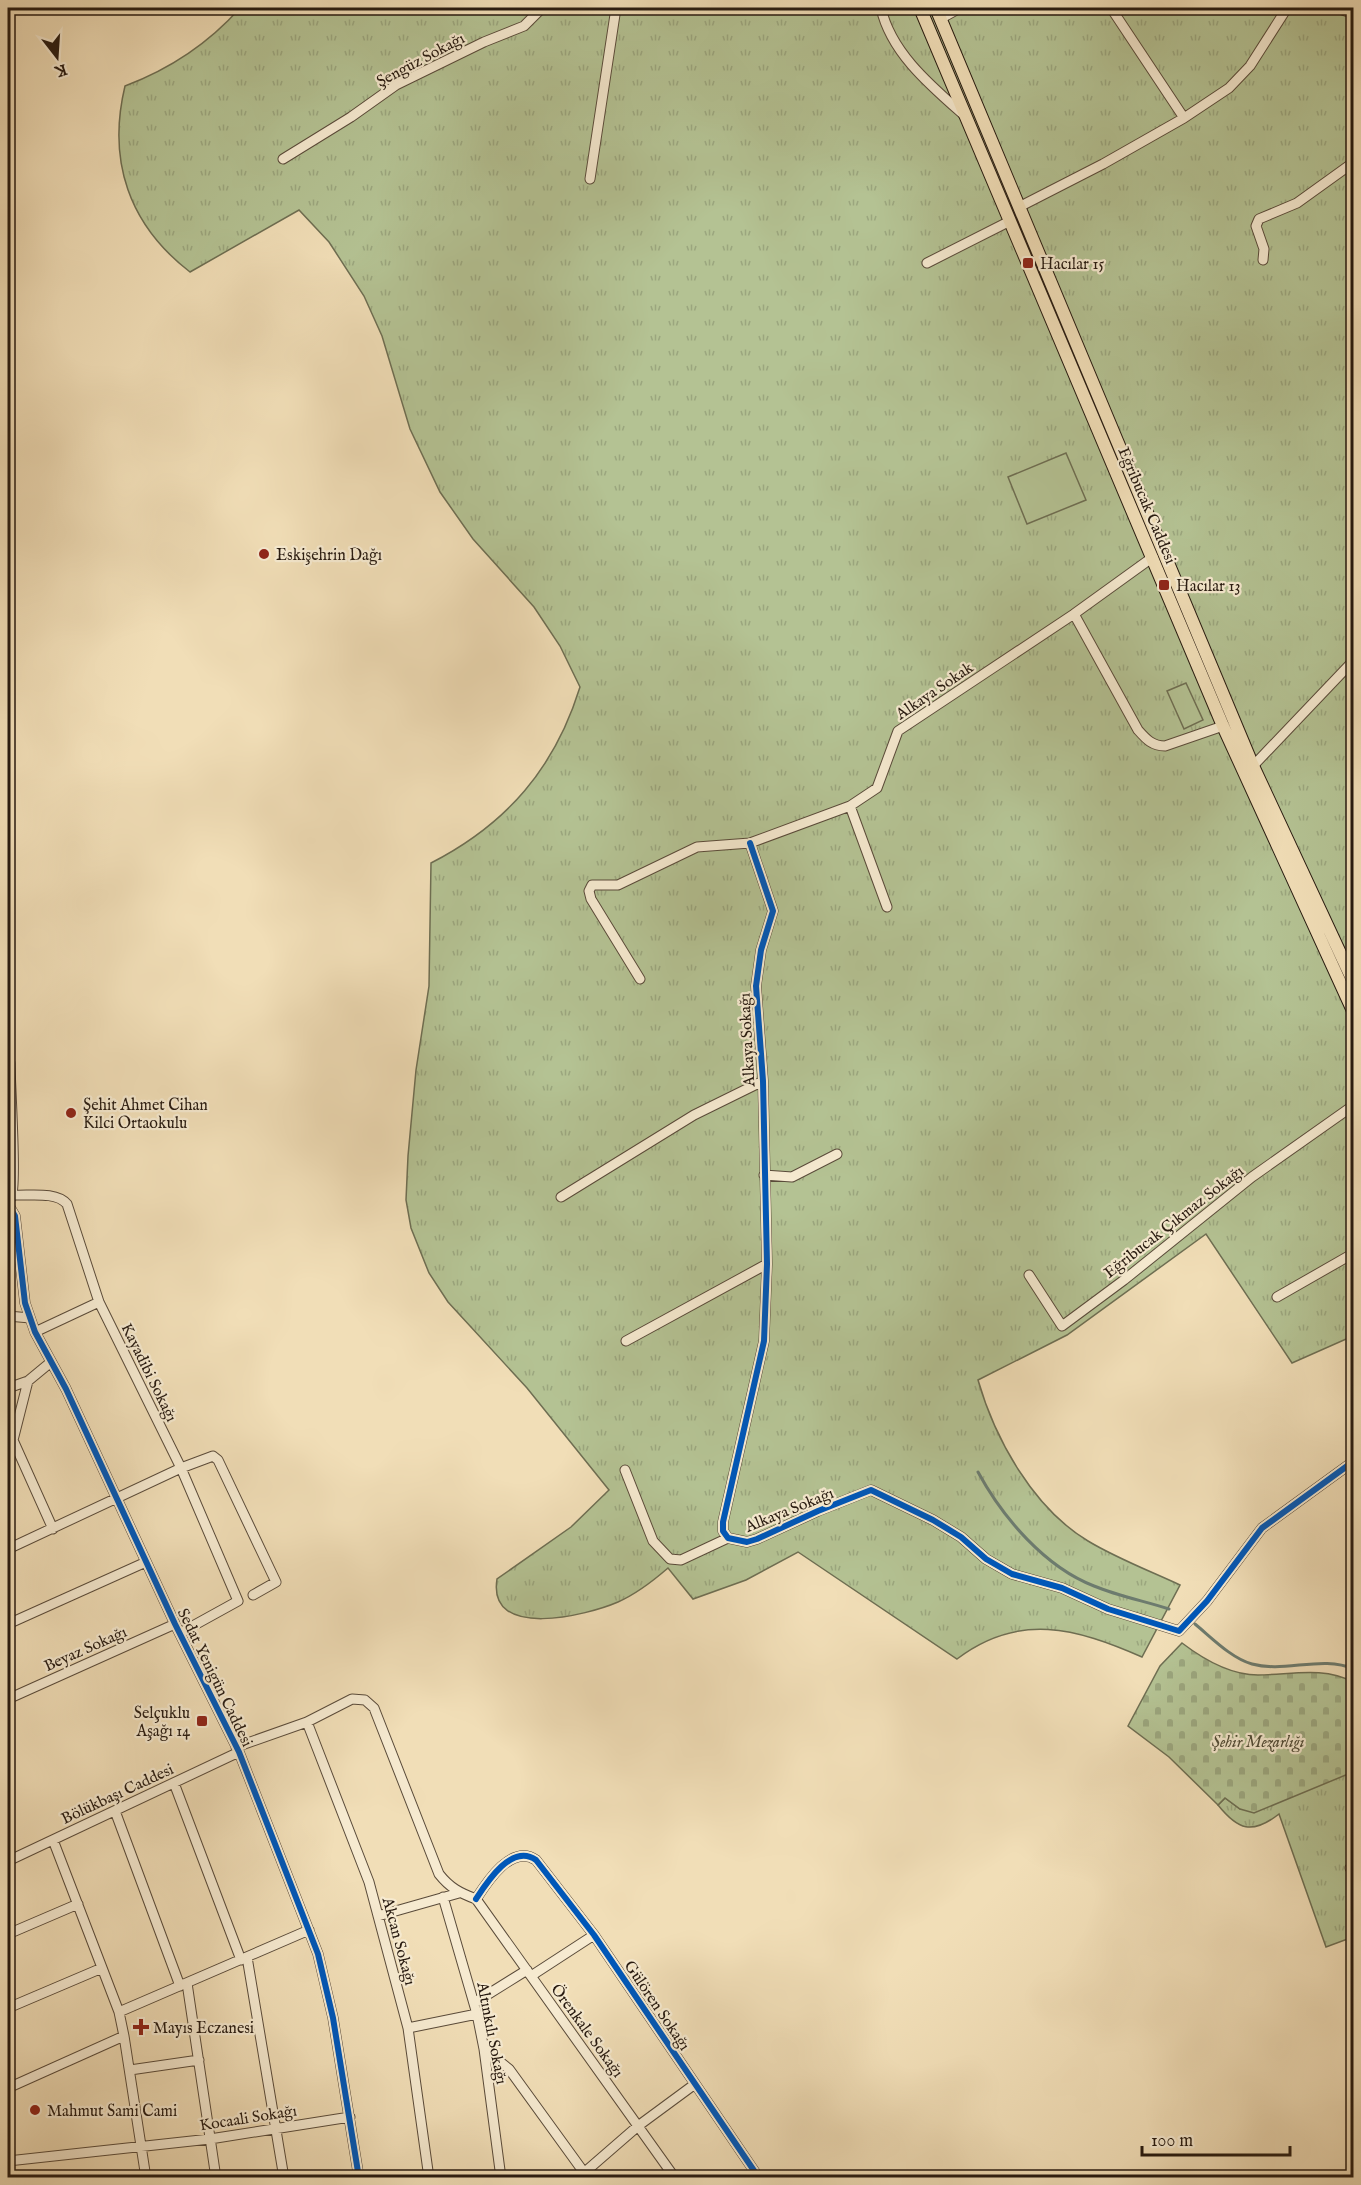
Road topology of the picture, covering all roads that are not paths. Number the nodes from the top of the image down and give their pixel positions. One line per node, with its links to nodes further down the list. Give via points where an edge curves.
1 (542, 8): 13 (street, Şengüz Sokağı, via 524,26 396,85)
2 (616, 8): 15 (street)
3 (881, 8): 11 (street, via 884,23 900,51 931,87)
4 (920, 8): 11 (main road, Eğribucak Caddesi)
5 (960, 8): 9 (street)
6 (1111, 8): 12 (street)
7 (1287, 8): 12 (street, via 1250,66 1229,88)
8 (1337, 8): 10 (street)
9 (938, 13): 16 (main road, Eğribucak Caddesi)
10 (1353, 14)
11 (967, 117): 17 (main road, Eğribucak Caddesi)
12 (1184, 118): 16 (street)
13 (282, 159)
14 (1353, 162): 18 (street, via 1297,203 1259,219 1256,226 1264,249)
15 (590, 179)
16 (1019, 207): 24 (main road, Eğribucak Caddesi)
17 (1010, 221): 19 (street); 20 (main road, Eğribucak Caddesi)
18 (1263, 260)
19 (927, 263)
20 (1153, 558): 21 (street, Alkaya Sokak); 23 (main road, Eğribucak Caddesi)
21 (1074, 614): 23 (street, via 1138,730 1148,741 1165,746); 25 (street, Alkaya Sokak, via 898,731 877,788)
22 (1353, 660): 24 (street)
23 (1223, 726): 30 (main road, Eğribucak Caddesi)
24 (1252, 766): 29 (main road, Eğribucak Caddesi)
25 (850, 806): 26 (street, Alkaya Sokak); 27 (street)
26 (750, 843): 28 (street, Alkaya Sokak, via 697,847 618,885 590,886 591,899); 32 (street, Alkaya Sokağı, via 773,911 756,986)
27 (887, 907)
28 (640, 979)
29 (1353, 983)
30 (1353, 1013)
31 (8, 1061): 34 (street, Sedat Yenigün Caddesi)
32 (763, 1080): 37 (street, Alkaya Sokağı); 38 (street, via 694,1115)
33 (1353, 1105): 44 (street, Eğribucak Çıkmaz Sokağı, via 1062,1326)
34 (9, 1122): 36 (street, Sedat Yenigün Caddesi)
35 (837, 1154): 37 (street, via 792,1177)
36 (10, 1172): 39 (street, Sedat Yenigün Caddesi)
37 (764, 1175): 43 (street, Alkaya Sokağı)
38 (561, 1197)
39 (9, 1200): 40 (street, Sedat Yenigün Caddesi); 46 (street, Kayadibi Sokağı, via 64,1200)
40 (18, 1243): 41 (street); 48 (street, Sedat Yenigün Caddesi)
41 (8, 1246)
42 (1353, 1253): 45 (street)
43 (767, 1263): 50 (street); 61 (street, Alkaya Sokağı, via 764,1341 723,1522)
44 (1029, 1275)
45 (1277, 1297)
46 (99, 1302): 49 (street); 57 (street, Kayadibi Sokağı)
47 (8, 1316): 48 (street)
48 (30, 1318): 49 (street, Sedat Yenigün Caddesi)
49 (35, 1332): 51 (street, Sedat Yenigün Caddesi)
50 (626, 1341)
51 (51, 1362): 52 (street); 59 (street, Sedat Yenigün Caddesi)
52 (28, 1381): 53 (street); 54 (street)
53 (8, 1388)
54 (13, 1440): 55 (street); 60 (street)
55 (8, 1460)
56 (1353, 1461): 61 (street, Alkaya Sokağı, via 1262,1528 1179,1631 1108,1610 1062,1588 1012,1574 933,1520 871,1490 757,1539 747,1542)
57 (180, 1468): 59 (street); 64 (street, via 210,1456 218,1460 276,1582); 65 (street, Kayadibi Sokağı)
58 (625, 1470): 61 (street, via 653,1541 670,1559 681,1560)
59 (118, 1499): 60 (street); 63 (street, Sedat Yenigün Caddesi)
60 (53, 1528): 62 (street)
61 (728, 1538)
62 (8, 1549)
63 (146, 1562): 66 (street); 67 (street, Sedat Yenigün Caddesi)
64 (253, 1595)
65 (238, 1601): 67 (street, Beyaz Sokağı)
66 (8, 1624)
67 (178, 1628): 68 (street, Beyaz Sokağı); 70 (street, Sedat Yenigün Caddesi)
68 (8, 1699)
69 (307, 1722): 70 (street, Bölükbaşı Caddesi); 75 (street, Bölükbaşı Caddesi, via 352,1699 358,1698 374,1708 439,1874); 79 (street, Akcan Sokağı, via 369,1882)
70 (238, 1750): 71 (street, Bölükbaşı Caddesi); 80 (street, Sedat Yenigün Caddesi)
71 (174, 1783): 72 (street, Bölükbaşı Caddesi); 83 (street)
72 (115, 1811): 73 (street, Bölükbaşı Caddesi); 86 (street)
73 (53, 1840): 74 (street, Bölükbaşı Caddesi); 78 (street)
74 (8, 1861)
75 (459, 1893): 76 (street); 77 (street)
76 (443, 1897): 79 (street); 87 (street, Altınkılı Sokağı)
77 (476, 1899): 82 (street, Gülören Sokağı, via 506,1864 527,1856 536,1860); 85 (street, Örenkale Sokağı)
78 (78, 1904): 81 (street); 84 (street)
79 (378, 1916): 91 (street, Akcan Sokağı)
80 (309, 1930): 83 (street); 98 (street, Sedat Yenigün Caddesi, via 333,2018)
81 (8, 1934)
82 (594, 1935): 85 (street); 96 (street, Gülören Sokağı)
83 (244, 1958): 86 (street); 100 (street)
84 (102, 1968): 88 (street); 89 (street)
85 (529, 1973): 87 (street); 99 (street, Örenkale Sokağı)
86 (184, 1984): 89 (street); 94 (street)
87 (474, 2003): 90 (street, Altınkılı Sokağı)
88 (8, 2008)
89 (119, 2012): 92 (street)
90 (477, 2014): 91 (street); 93 (street, Altınkılı Sokağı)
91 (408, 2028): 109 (street, Akcan Sokağı)
92 (124, 2036): 95 (street); 97 (street)
93 (484, 2049): 104 (street, via 509,2069); 110 (street, Altınkılı Sokağı)
94 (199, 2060): 95 (street); 101 (street)
95 (130, 2070): 102 (street)
96 (695, 2084): 99 (street); 112 (street, Gülören Sokağı)
97 (8, 2088)
98 (350, 2117): 100 (street, Kocaali Sokağı); 108 (street, Sedat Yenigün Caddesi)
99 (638, 2126): 104 (street); 111 (street, Örenkale Sokağı)
100 (277, 2128): 101 (street, Kocaali Sokağı); 107 (street)
101 (210, 2139): 102 (street, Kocaali Sokağı); 106 (street)
102 (142, 2146): 103 (street, Kocaali Sokağı); 105 (street)
103 (8, 2161)
104 (587, 2175)
105 (146, 2178)
106 (216, 2178)
107 (284, 2178)
108 (359, 2178)
109 (429, 2178)
110 (501, 2178)
111 (675, 2178)
112 (759, 2178)

